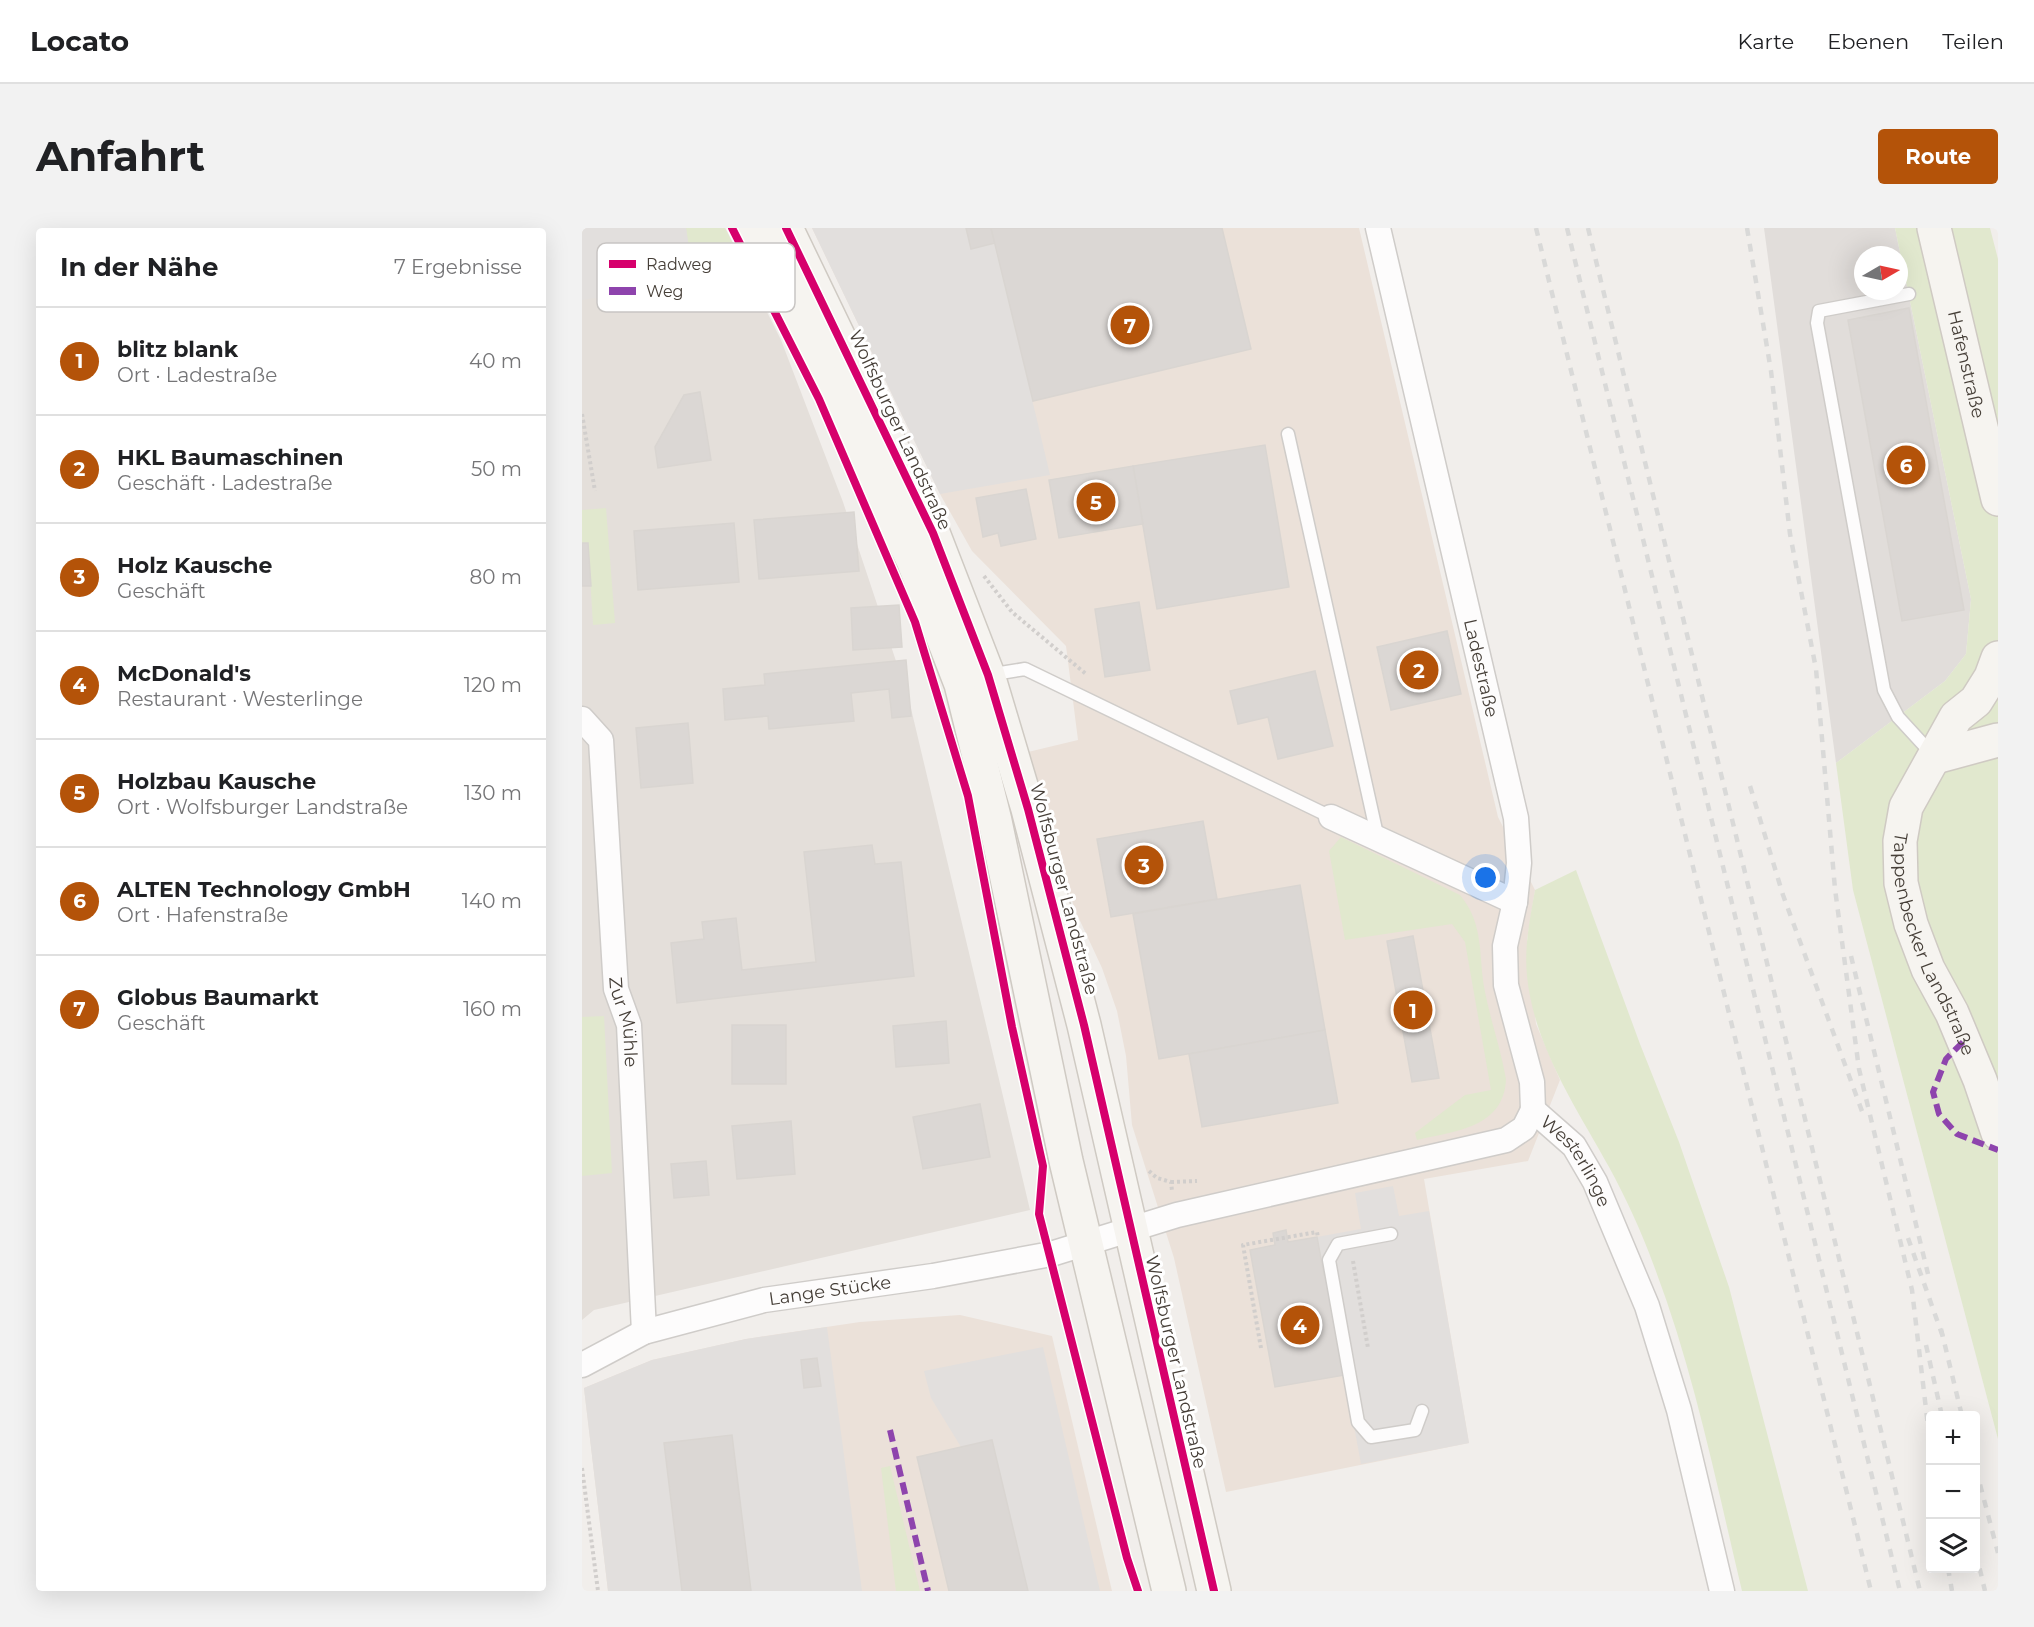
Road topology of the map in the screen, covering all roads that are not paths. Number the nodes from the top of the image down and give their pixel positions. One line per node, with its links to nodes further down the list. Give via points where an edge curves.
1 (752, 228): 5 (street)
2 (786, 228): 6 (street, Wolfsburger Landstraße)
3 (1377, 228): 20 (street, Ladestraße, via 1516,818 1519,863)
4 (1934, 228): 11 (street, Hafenstraße)
5 (759, 243)
6 (793, 243)
7 (795, 247): 13 (street, Wolfsburger Landstraße, via 933,533)
8 (1909, 294): 17 (lane, via 1820,311 1817,323 1884,690 1898,717)
9 (792, 312): 25 (street, via 912,560 961,684 995,821)
10 (1288, 434): 19 (lane)
11 (1998, 499)
12 (1998, 658): 14 (street, Tappenbecker Landstraße)
13 (988, 675): 18 (lane, via 1024,669); 23 (street, Wolfsburger Landstraße, via 1028,809 1081,1014)
14 (1987, 699): 17 (street, Tappenbecker Landstraße, via 1956,717)
15 (582, 719): 26 (street, Zur Mühle, via 601,740 616,989 629,1025)
16 (1998, 740): 17 (street)
17 (1935, 757): 22 (street, Tappenbecker Landstraße, via 1906,807 1900,841 1900,883 1928,969 1952,1013)
18 (1331, 816): 19 (street)
19 (1378, 838): 20 (street)
20 (1515, 902): 21 (street, Ladestraße, via 1505,946 1506,985 1533,1082)
21 (1533, 1110): 23 (street, Westerlinge, via 1524,1128 1506,1140 1298,1186); 31 (street, Westerlinge, via 1574,1146 1595,1182 1647,1306 1679,1410)
22 (1998, 1133)
23 (1130, 1230): 25 (street, Westerlinge); 30 (street, Wolfsburger Landstraße)
24 (1391, 1234): 28 (lane, via 1338,1244 1329,1260 1358,1422 1371,1437 1404,1432 1415,1430)
25 (1085, 1244): 26 (street, Lange Stücke, via 944,1274 764,1300); 29 (street)
26 (644, 1332): 27 (street, Lange Stücke)
27 (582, 1365)
28 (1422, 1411)
29 (1169, 1591)
30 (1214, 1591)
31 (1722, 1591)

